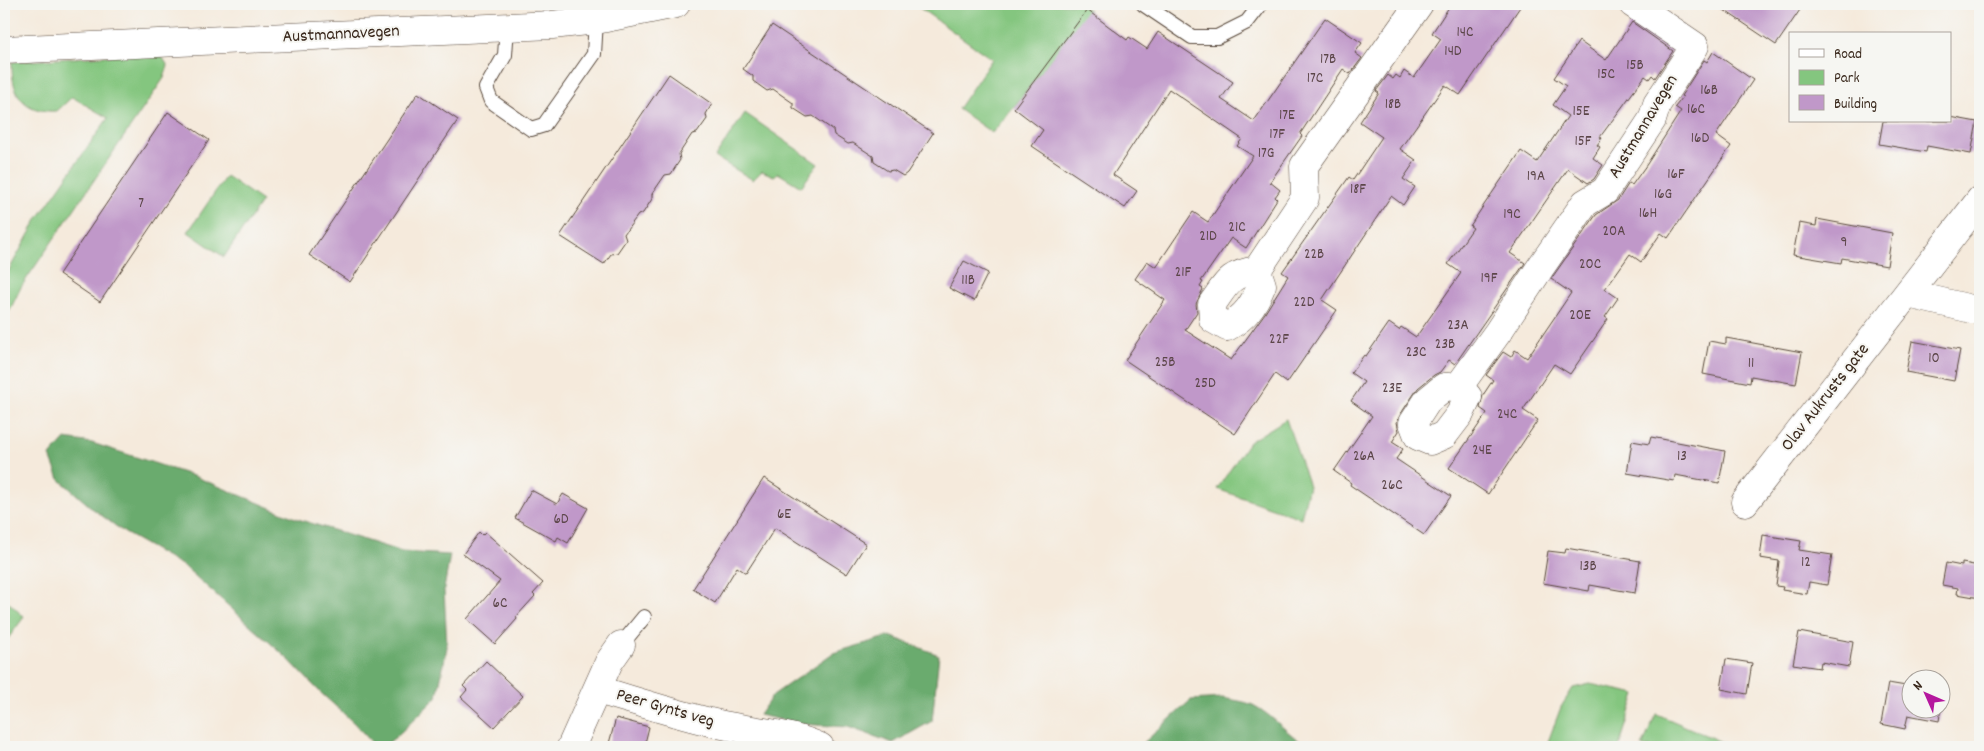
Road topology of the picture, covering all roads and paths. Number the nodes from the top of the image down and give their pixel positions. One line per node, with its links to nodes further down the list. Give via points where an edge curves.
1 (676, 4): 6 (street, Austmannavegen)
2 (1143, 4): 3 (lane, via 1192,37 1217,37 1247,22)
3 (1261, 4)
4 (1419, 4): 10 (street, via 1304,166 1305,198)
5 (1633, 4): 13 (street, Austmannavegen, via 1695,46 1605,191 1585,204)
6 (596, 20): 7 (street, Austmannavegen); 7 (lane, via 594,54 544,125 531,129 491,101 486,88 505,55)
7 (507, 27): 8 (street, Austmannavegen)
8 (4, 50)
9 (1980, 200): 11 (street, Olav Aukrusts gate)
10 (1257, 270)
11 (1908, 294): 12 (street); 14 (street, Olav Aukrusts gate)
12 (1980, 312)
13 (1459, 386)
14 (1745, 502)
15 (644, 617): 16 (lane)
16 (621, 645): 17 (street, Peer Gynts veg)
17 (598, 690): 18 (street, Peer Gynts veg); 19 (street, Peer Gynts veg, via 692,718 787,736)
18 (571, 747)
19 (820, 747)

